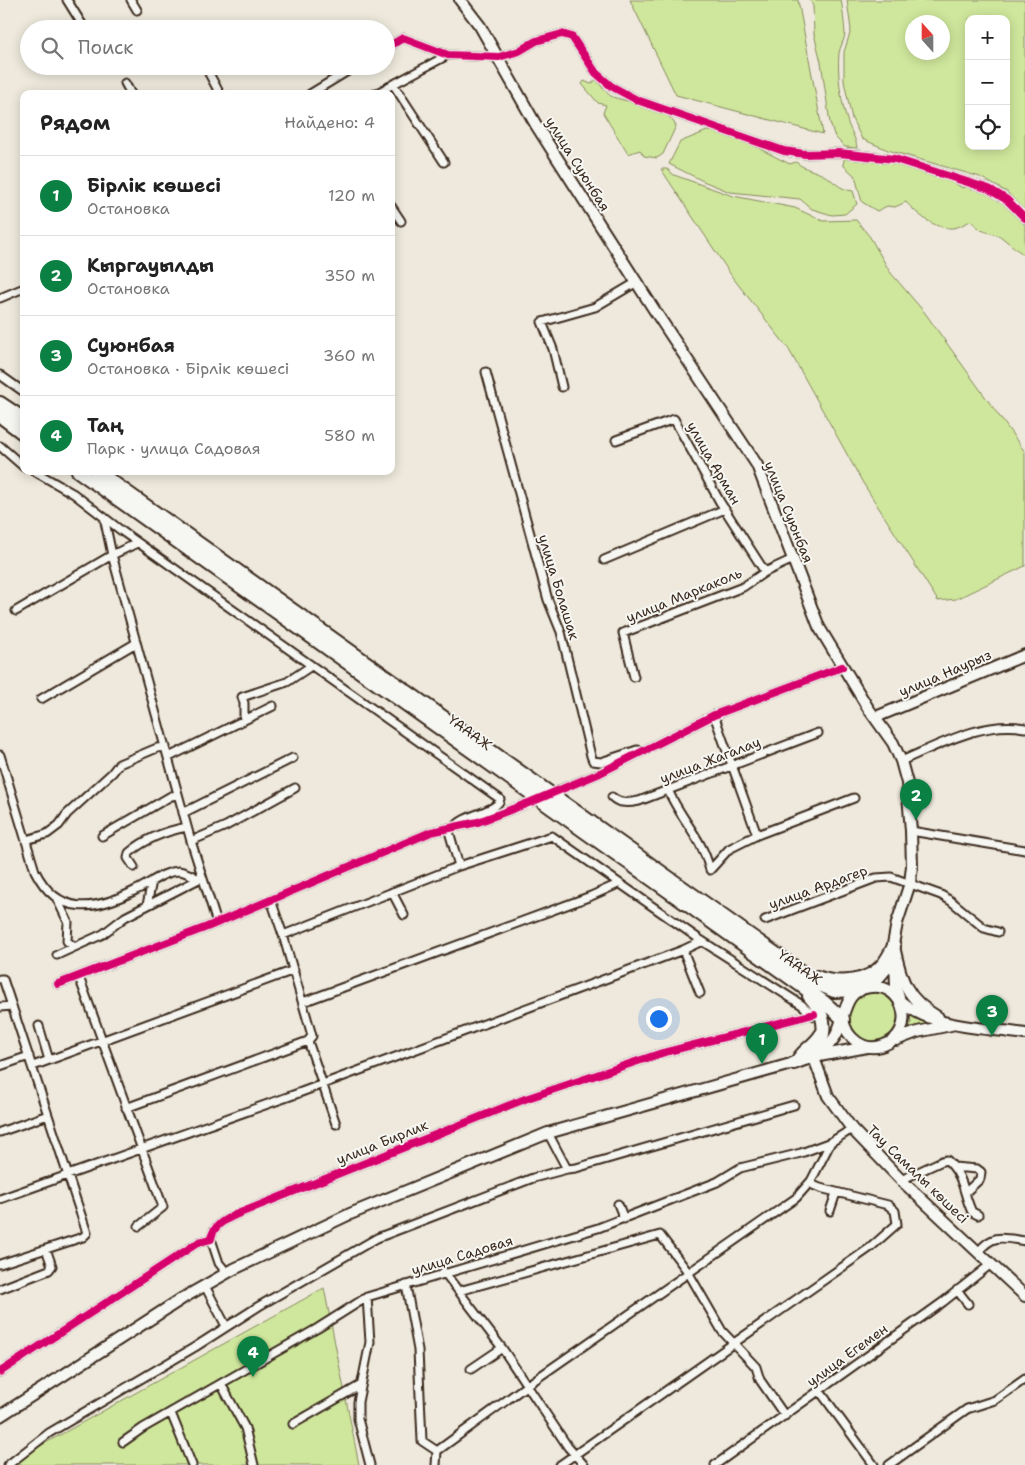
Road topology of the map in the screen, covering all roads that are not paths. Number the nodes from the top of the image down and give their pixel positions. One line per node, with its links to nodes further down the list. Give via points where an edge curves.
1 (67, 0): 5 (street)
2 (131, 0): 4 (street)
3 (460, 0): 8 (main road, улица Суюнбая)
4 (137, 10)
5 (79, 20)
6 (395, 43): 7 (street, via 403,38)
7 (448, 54): 8 (street); 12 (street)
8 (499, 57): 19 (street, via 554,36 572,37 596,72 611,86 637,100 784,151 805,154 840,152 894,159 989,189 1007,200); 21 (main road, улица Суюнбая, via 536,125)
9 (210, 75): 14 (street)
10 (341, 75): 15 (street)
11 (125, 82): 13 (street)
12 (392, 84): 16 (street); 17 (street)
13 (129, 90)
14 (218, 90)
15 (317, 90)
16 (382, 90)
17 (444, 162)
18 (395, 212): 20 (street)
19 (1025, 218)
20 (401, 221)
21 (637, 282): 26 (street, via 595,307 542,322); 42 (main road, улица Суюнбая, via 757,464)
22 (20, 290): 23 (street)
23 (0, 298)
24 (486, 372): 59 (street, улица Болашак, via 548,600 561,632 591,756 594,761 601,762 624,753)
25 (0, 375): 27 (street)
26 (562, 387)
27 (20, 389)
28 (0, 402): 30 (highway)
29 (0, 416): 31 (highway)
30 (20, 416)
31 (20, 431)
32 (616, 440): 38 (street, улица Арман, via 674,419)
33 (1, 449): 34 (street)
34 (20, 464)
35 (41, 475): 39 (street, via 74,494)
36 (84, 475): 106 (highway, ҮАААЖ)
37 (103, 475): 101 (highway, ҮАААЖ)
38 (725, 509): 43 (street); 44 (street, улица Арман)
39 (103, 517): 40 (street); 41 (street)
40 (137, 543): 41 (street); 48 (street)
41 (112, 555): 45 (street); 46 (street)
42 (793, 559): 44 (street, улица Маркаколь); 49 (main road, улица Суюнбая, via 819,627)
43 (604, 560)
44 (765, 572): 50 (street, улица Маркаколь, via 743,587 623,633)
45 (16, 610)
46 (136, 643): 51 (street); 58 (street)
47 (1025, 655): 54 (main road, улица Наурыз)
48 (311, 666): 55 (street, via 287,682 242,697); 73 (street, via 500,799 495,806)
49 (842, 667): 53 (street); 54 (main road, улица Суюнбая)
50 (634, 677)
51 (42, 700)
52 (273, 706): 55 (street)
53 (714, 714): 59 (street); 64 (street)
54 (876, 718): 63 (main road, улица Суюнбая)
55 (244, 720): 61 (street)
56 (1025, 728): 63 (street, via 1010,726 963,736)
57 (818, 733): 64 (street, улица Жагалау)
58 (166, 747): 61 (street); 78 (street, via 119,764 55,829)
59 (642, 751): 66 (street)
60 (0, 755): 78 (street)
61 (169, 757): 68 (street)
62 (293, 758): 72 (street)
63 (901, 761): 75 (main road, улица Суюнбая, via 907,783)
64 (733, 765): 67 (street, улица Жагалау); 76 (street)
65 (295, 788): 79 (street, via 226,826)
66 (560, 790)
67 (668, 790): 69 (street, улица Жагалау, via 626,803); 76 (street, via 676,809 694,831 710,870 729,849)
68 (178, 794): 72 (street); 77 (street)
69 (612, 797)
70 (854, 798): 76 (street)
71 (531, 802): 73 (street, via 478,822)
72 (183, 813): 74 (street)
73 (451, 827): 81 (street); 89 (street, via 395,846)
74 (187, 828): 79 (street); 82 (street, via 155,836 134,848 128,858)
75 (911, 831): 80 (street); 85 (main road, улица Суюнбая)
76 (757, 835)
77 (102, 836)
78 (26, 840): 88 (street, via 42,886)
79 (191, 841): 83 (street)
80 (1025, 850)
81 (460, 866): 86 (street, via 552,836); 87 (street)
82 (134, 867)
83 (200, 878): 84 (street, via 180,871); 90 (street); 93 (street)
84 (152, 881): 88 (street, via 136,891 94,907); 90 (street)
85 (910, 883): 92 (street, улица Ардагер, via 892,877 876,878); 94 (street, улица Ардагер, via 952,901 984,928); 97 (main road, улица Суюнбая, via 897,923)
86 (618, 884): 96 (street); 110 (street)
87 (392, 892): 91 (street); 95 (street)
88 (56, 898): 98 (street, via 68,922 67,941)
89 (271, 900): 93 (street); 95 (street)
90 (147, 905): 98 (street, via 124,917 103,934)
91 (404, 915)
92 (765, 920)
93 (217, 923): 103 (street)
94 (998, 932)
95 (283, 935): 102 (street)
96 (702, 941): 99 (street); 113 (street)
97 (894, 946): 101 (highway, via 880,967 858,979 830,981); 107 (main road, улица Суюнбая, via 886,971); 109 (main road); 115 (main road, via 900,974 910,994 925,1008)
98 (74, 947): 100 (street)
99 (683, 950): 108 (street); 128 (street)
100 (57, 955)
101 (796, 967): 107 (highway, ҮАААЖ, via 824,988 841,991)
102 (294, 970): 110 (street); 119 (street)
103 (79, 977): 105 (street); 119 (street)
104 (0, 979): 111 (street, via 3,979)
105 (58, 984)
106 (803, 988): 114 (highway, ҮАААЖ); 125 (highway, via 819,1008 824,1031 815,1051)
107 (862, 989): 109 (main road, via 886,989); 114 (main road, via 847,1002)
108 (700, 994)
109 (900, 1001): 115 (main road, via 920,1014); 120 (main road, via 904,1011 903,1026)
110 (303, 1002): 118 (street, via 312,1036)
111 (12, 1006): 112 (street); 122 (street)
112 (0, 1007)
113 (814, 1014): 125 (street, via 819,1032 808,1047 798,1053); 151 (street, улица Бирлик, via 662,1053 504,1107 235,1215 214,1230)
114 (843, 1019): 121 (main road, via 853,1040); 123 (main road, via 832,1042)
115 (955, 1025): 117 (main road); 120 (main road, via 917,1032)
116 (39, 1026): 124 (street)
117 (1025, 1034)
118 (308, 1041): 128 (street); 130 (street)
119 (102, 1042): 124 (street); 130 (street)
120 (890, 1043): 121 (main road)
121 (867, 1047): 123 (main road)
122 (29, 1056): 126 (street); 127 (street)
123 (820, 1056): 125 (main road); 133 (main road, Тау Самалы көшесі, via 828,1096)
124 (49, 1060): 127 (street)
125 (794, 1063): 135 (main road)
126 (0, 1066)
127 (33, 1066): 131 (street)
128 (322, 1084): 132 (street); 137 (street)
129 (794, 1105): 139 (street)
130 (126, 1108): 137 (street)
131 (48, 1115): 134 (street); 140 (street)
132 (336, 1124)
133 (852, 1129): 136 (street, улица Садовая); 142 (main road, Тау Самалы көшесі)
134 (0, 1132)
135 (548, 1133): 139 (street); 159 (main road, via 341,1218 264,1252)
136 (831, 1142): 141 (street); 149 (street, улица Садовая, via 740,1168 717,1182)
137 (140, 1149): 140 (street); 150 (street, via 163,1208)
138 (954, 1167): 142 (street, via 948,1160 942,1160); 143 (street); 143 (street, via 977,1168 981,1172 980,1180)
139 (566, 1169): 168 (street, via 533,1178 377,1238)
140 (69, 1175): 145 (street); 153 (street, via 86,1235)
141 (811, 1180): 144 (street, via 813,1185); 158 (street, via 796,1198)
142 (901, 1180): 154 (main road, Тау Самалы көшесі)
143 (967, 1191): 148 (street, via 972,1212)
144 (836, 1193): 147 (street); 169 (street, via 888,1204 897,1216 897,1224 871,1247)
145 (0, 1199)
146 (618, 1204): 149 (street)
147 (830, 1211)
148 (978, 1215)
149 (624, 1219): 157 (street, улица Садовая)
150 (139, 1226)
151 (211, 1239): 159 (street, via 219,1263); 172 (street, улица Бирлик, via 199,1242)
152 (1025, 1241): 154 (street, via 997,1237 987,1241)
153 (46, 1249): 155 (street); 162 (street, via 52,1266 49,1270)
154 (978, 1251): 156 (main road, Тау Самалы көшесі)
155 (0, 1264)
156 (991, 1264): 163 (street, улица Егемен); 165 (main road, Тау Самалы көшесі)
157 (444, 1272): 160 (street, улица Садовая); 164 (street)
158 (688, 1272): 164 (street, via 660,1235 655,1235); 169 (street); 176 (street)
159 (227, 1273): 161 (main road)
160 (406, 1285): 166 (street, улица Садовая); 183 (street, via 418,1359 422,1441)
161 (205, 1286): 168 (street); 179 (main road)
162 (0, 1289)
163 (957, 1290): 167 (street); 177 (street, улица Егемен)
164 (459, 1291): 170 (street)
165 (1025, 1296)
166 (367, 1297): 174 (street, улица Садовая); 175 (street, via 370,1342)
167 (968, 1304)
168 (226, 1326): 185 (street, via 49,1433)
169 (732, 1343): 180 (street, via 756,1367 760,1380); 184 (street)
170 (502, 1348): 171 (street); 176 (street)
171 (471, 1369)
172 (0, 1372)
173 (1025, 1379): 194 (street, via 995,1400 967,1409)
174 (221, 1384): 178 (street, улица Садовая); 187 (street, via 245,1428)
175 (361, 1385): 181 (street); 188 (street, via 358,1420)
176 (526, 1386): 183 (street); 184 (street)
177 (820, 1390): 180 (street, улица Егемен); 193 (street)
178 (171, 1413): 182 (street, улица Садовая); 186 (street)
179 (0, 1416)
180 (785, 1416): 192 (street, улица Егемен)
181 (293, 1424)
182 (123, 1442)
183 (437, 1451): 189 (street)
184 (574, 1456): 190 (street); 191 (street)
185 (8, 1465)
186 (192, 1465)
187 (254, 1465)
188 (370, 1465)
189 (436, 1465)
190 (560, 1465)
191 (584, 1465)
192 (716, 1465)
193 (874, 1465)
194 (889, 1465)

